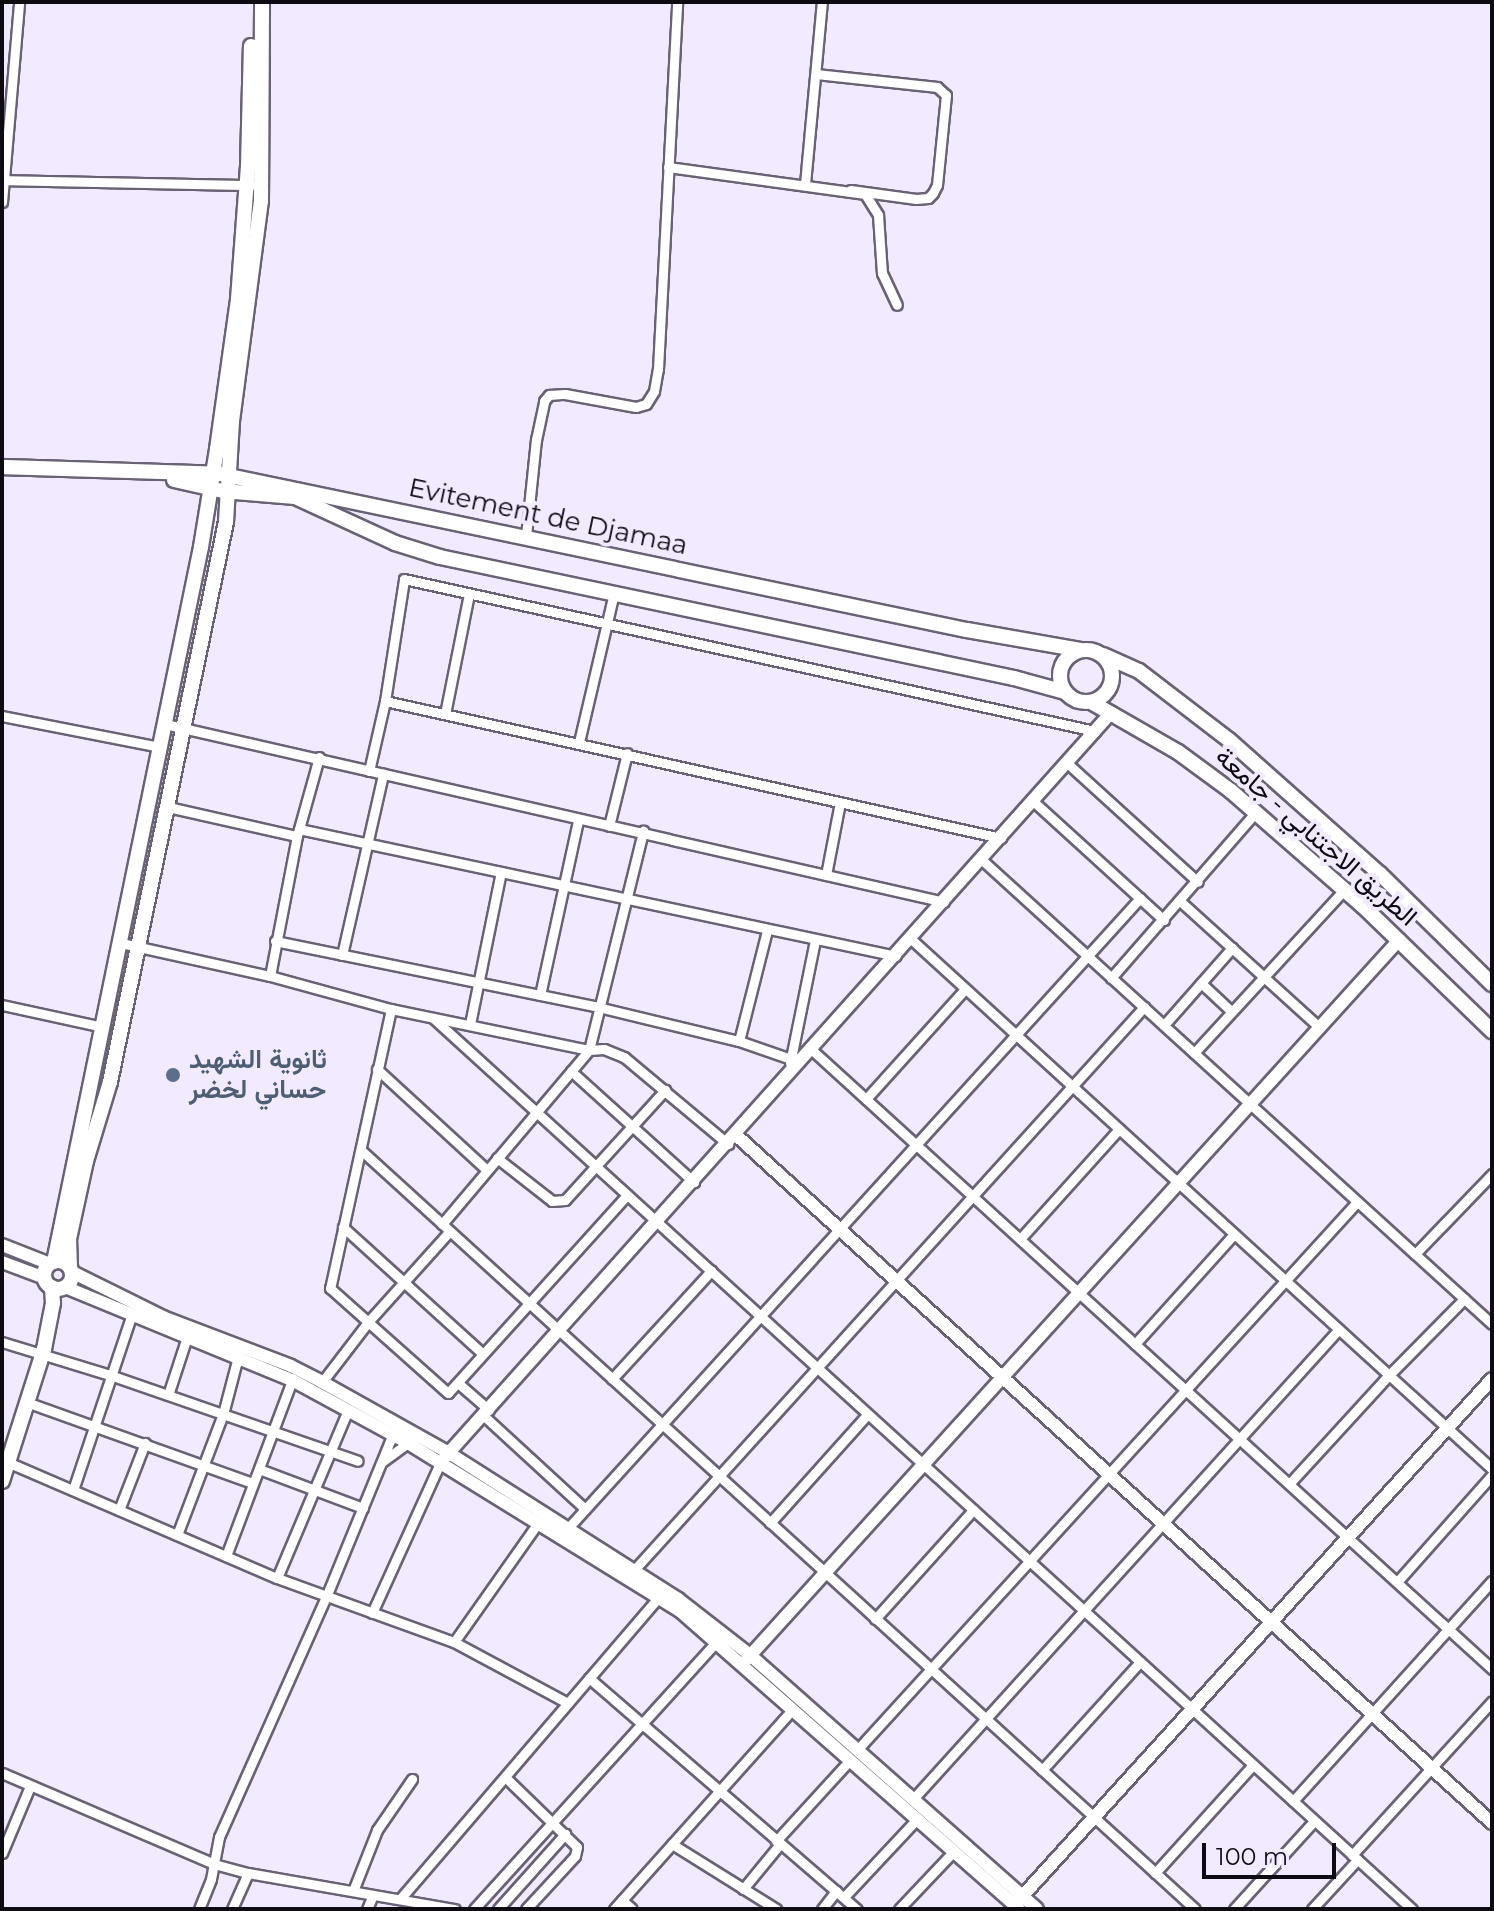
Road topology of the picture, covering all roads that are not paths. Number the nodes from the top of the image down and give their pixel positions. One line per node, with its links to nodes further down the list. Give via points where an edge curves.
1 (19, 2): 8 (street)
2 (252, 2): 10 (main road)
3 (262, 2): 10 (main road)
4 (677, 2): 7 (street)
5 (822, 2): 6 (street)
6 (816, 74): 9 (street); 11 (street, via 937,87 946,95 937,185 928,198)
7 (668, 167): 9 (street); 18 (street, via 654,391 646,404 636,407 549,395 536,440)
8 (3, 180): 10 (street); 12 (street)
9 (805, 184): 11 (street)
10 (254, 185): 15 (main road); 16 (main road)
11 (851, 190): 13 (street, via 865,194 878,215 882,273)
12 (2, 202)
13 (897, 305)
14 (2, 470): 16 (main road, Evitement de Djamaa, via 109,480)
15 (228, 476): 16 (main road, Evitement de Djamaa); 17 (main road); 18 (main road, Evitement de Djamaa)
16 (210, 480): 17 (main road, Evitement de Djamaa); 30 (main road)
17 (228, 491): 19 (main road, Evitement de Djamaa, via 295,497 410,549); 31 (main road)
18 (526, 536): 22 (main road, Evitement de Djamaa)
19 (614, 593): 21 (street); 24 (main road, Evitement de Djamaa)
20 (469, 594): 21 (street); 25 (street, via 404,579); 28 (street)
21 (606, 623): 32 (street); 33 (street)
22 (1080, 650): 23 (main road); 24 (main road, via 1063,662 1059,672)
23 (1103, 655): 26 (main road, via 1112,682); 77 (main road, الطريق الاجتنابي - جامعة, via 1139,671 1220,733 1411,903)
24 (1065, 692): 26 (main road, via 1072,699)
25 (385, 701): 28 (street); 38 (street)
26 (1091, 702): 27 (main road, الطريق الاجتنابي - جامعة)
27 (1111, 713): 32 (street); 43 (main road, الطريق الاجتنابي - جامعة, via 1178,752)
28 (445, 714): 33 (street)
29 (2, 716): 34 (street)
30 (165, 724): 31 (street); 34 (main road)
31 (184, 728): 36 (street); 42 (main road)
32 (1095, 731): 37 (street)
33 (579, 742): 35 (street)
34 (160, 747): 66 (main road)
35 (627, 753): 41 (street); 45 (street)
36 (319, 757): 38 (street); 47 (street)
37 (1066, 762): 40 (street); 53 (street)
38 (369, 771): 39 (street)
39 (383, 774): 44 (street); 49 (street)
40 (1033, 801): 48 (street); 56 (street)
41 (840, 802): 48 (street); 52 (street)
42 (168, 807): 47 (street); 67 (main road)
43 (1256, 812): 53 (street); 55 (main road, الطريق الاجتنابي - جامعة)
44 (578, 820): 45 (street); 54 (street)
45 (609, 826): 46 (street)
46 (643, 831): 52 (street); 57 (street)
47 (298, 833): 49 (street); 65 (street)
48 (1001, 838): 50 (street)
49 (366, 844): 51 (street); 69 (street)
50 (982, 860): 59 (street); 71 (street)
51 (501, 872): 54 (street); 75 (street)
52 (826, 875): 59 (street)
53 (1198, 882): 58 (street)
54 (564, 886): 57 (street); 79 (street)
55 (1345, 889): 64 (main road, الطريق الاجتنابي - جامعة); 73 (street)
56 (1140, 898): 60 (street); 71 (street)
57 (625, 900): 61 (street); 81 (street)
58 (1180, 901): 60 (street); 68 (street)
59 (944, 902): 62 (street)
60 (1164, 920): 74 (street)
61 (767, 930): 63 (street); 92 (street)
62 (911, 939): 70 (street); 78 (street)
63 (815, 940): 70 (street); 96 (street)
64 (1399, 940): 89 (street); 90 (main road, الطريق الاجتنابي - جامعة)
65 (275, 941): 69 (street); 72 (street)
66 (121, 943): 67 (street); 88 (main road)
67 (138, 947): 72 (street); 129 (main road, via 69,1239)
68 (1232, 948): 73 (street); 76 (street)
69 (342, 955): 75 (street)
70 (896, 956): 94 (street)
71 (1088, 956): 74 (street); 91 (street)
72 (270, 976): 83 (street)
73 (1262, 976): 84 (street); 89 (street)
74 (1111, 978): 82 (street)
75 (477, 981): 79 (street); 86 (street)
76 (1201, 983): 84 (street); 87 (street)
77 (1492, 984)
78 (965, 989): 91 (street); 102 (street)
79 (540, 995): 81 (street)
80 (2, 1005): 88 (street)
81 (598, 1007): 92 (street); 93 (street)
82 (1144, 1007): 87 (street); 100 (street)
83 (391, 1009): 85 (street); 97 (street)
84 (1231, 1011): 95 (street)
85 (433, 1018): 86 (street); 104 (street)
86 (470, 1024): 93 (street)
87 (1164, 1025): 95 (street)
88 (103, 1027): 131 (main road)
89 (1320, 1028): 103 (street)
90 (1492, 1031)
91 (1016, 1035): 100 (street); 108 (street)
92 (739, 1041): 96 (street)
93 (589, 1050): 98 (street); 101 (street, via 624,1057)
94 (812, 1050): 99 (street); 102 (street)
95 (1194, 1053): 103 (street)
96 (791, 1059): 99 (street)
97 (377, 1069): 109 (street); 112 (street)
98 (571, 1071): 104 (street); 105 (street)
99 (787, 1078): 107 (street)
100 (1072, 1086): 106 (street); 117 (street)
101 (665, 1090): 105 (street); 107 (street)
102 (866, 1099): 108 (street)
103 (1251, 1104): 115 (street); 118 (street)
104 (536, 1112): 110 (street); 111 (street)
105 (631, 1126): 111 (street); 114 (street)
106 (1119, 1129): 115 (street); 125 (street)
107 (732, 1139): 114 (street); 122 (street)
108 (916, 1145): 117 (street); 122 (street)
109 (362, 1151): 120 (street); 121 (street)
110 (497, 1158): 111 (street, via 559,1202); 112 (street)
111 (596, 1166): 116 (street)
112 (487, 1170): 120 (street)
113 (1492, 1174): 127 (street)
114 (694, 1182): 119 (street)
115 (1179, 1183): 124 (street); 135 (street)
116 (627, 1195): 119 (street); 137 (street)
117 (973, 1196): 125 (street); 133 (street)
118 (1357, 1202): 127 (street); 132 (street)
119 (658, 1223): 130 (street); 143 (street)
120 (442, 1224): 123 (street)
121 (343, 1227): 134 (street); 140 (street, via 330,1288)
122 (839, 1229): 133 (street); 139 (street)
123 (450, 1231): 134 (street); 137 (street)
124 (1234, 1234): 132 (street); 146 (street)
125 (1020, 1239): 135 (street)
126 (2, 1245): 131 (street)
127 (1415, 1254): 136 (street)
128 (2, 1262): 131 (street)
129 (71, 1270): 131 (main road, via 72,1279); 157 (street, via 149,1311)
130 (711, 1271): 139 (street); 154 (street)
131 (54, 1278): 138 (street); 147 (main road, via 60,1309)
132 (1285, 1280): 142 (street); 159 (street)
133 (896, 1281): 150 (street); 153 (street)
134 (404, 1282): 140 (street); 148 (street)
135 (1079, 1293): 146 (street); 153 (street)
136 (1464, 1299): 141 (street); 152 (street)
137 (528, 1302): 143 (street); 148 (street)
138 (132, 1314): 144 (street); 151 (street)
139 (761, 1316): 150 (street); 166 (street)
140 (368, 1322): 157 (street); 158 (street, via 448,1393)
141 (1492, 1324)
142 (1339, 1329): 152 (street); 171 (street)
143 (561, 1332): 154 (street); 163 (street)
144 (187, 1337): 149 (street); 160 (street)
145 (2, 1342): 147 (street)
146 (1135, 1344): 159 (street)
147 (44, 1352): 151 (street); 161 (main road)
148 (482, 1353): 158 (street)
149 (238, 1357): 156 (street); 164 (street)
150 (817, 1368): 165 (street); 185 (street)
151 (110, 1375): 160 (street); 167 (street)
152 (1389, 1375): 168 (street); 188 (street)
153 (1002, 1378): 180 (street); 183 (street)
154 (612, 1379): 166 (street)
155 (1492, 1379): 168 (street)
156 (292, 1380): 162 (street); 170 (street)
157 (322, 1382): 169 (street)
158 (458, 1383): 163 (street)
159 (1186, 1390): 171 (street); 183 (street)
160 (168, 1395): 164 (street)
161 (29, 1403): 167 (street); 176 (main road)
162 (348, 1410): 169 (street); 174 (street)
163 (487, 1413): 175 (street); 192 (street)
164 (223, 1414): 170 (street); 178 (street)
165 (867, 1415): 180 (street); 196 (street)
166 (662, 1424): 185 (street); 192 (street)
167 (95, 1425): 172 (street); 190 (street)
168 (1448, 1428): 182 (street); 200 (street)
169 (396, 1429): 173 (street); 175 (street); 179 (street)
170 (273, 1432): 174 (street); 181 (street)
171 (1239, 1439): 188 (street); 197 (street)
172 (145, 1443): 178 (street); 193 (street)
173 (408, 1443): 175 (street); 179 (street)
174 (329, 1451): 177 (street); 189 (street)
175 (445, 1458): 195 (street); 198 (street); 211 (street)
176 (6, 1461): 186 (main road); 190 (street)
177 (358, 1461)
178 (203, 1464): 187 (street); 199 (street)
179 (381, 1464): 191 (street)
180 (923, 1464): 194 (street); 204 (street)
181 (259, 1469): 187 (street); 189 (street)
182 (1492, 1469)
183 (1109, 1475): 197 (street); 202 (street)
184 (1492, 1475): 207 (street)
185 (719, 1476): 196 (street); 203 (street)
186 (2, 1481)
187 (253, 1483): 201 (street)
188 (1289, 1484): 200 (street)
189 (314, 1489): 191 (street); 205 (street)
190 (73, 1490): 193 (street)
191 (363, 1508): 209 (street)
192 (585, 1509): 198 (street)
193 (119, 1510): 199 (street)
194 (973, 1510): 202 (street); 212 (street)
195 (538, 1523): 208 (street); 216 (street)
196 (770, 1523): 204 (street)
197 (1163, 1524): 210 (street); 213 (street)
198 (568, 1528): 203 (street)
199 (177, 1535): 201 (street)
200 (1348, 1538): 207 (street); 213 (street)
201 (226, 1556): 205 (street)
202 (1030, 1562): 210 (street); 220 (street)
203 (634, 1570): 208 (street)
204 (825, 1573): 212 (street); 217 (street)
205 (277, 1578): 209 (street)
206 (1492, 1581): 214 (street)
207 (1397, 1582): 214 (street)
208 (662, 1594): 215 (street); 221 (street)
209 (326, 1597): 211 (street); 251 (street, via 219,1837)
210 (1084, 1610): 218 (street); 227 (street)
211 (372, 1613): 216 (street)
212 (875, 1619): 220 (street)
213 (1271, 1622): 225 (street); 226 (street)
214 (1449, 1629): 219 (street); 226 (street)
215 (720, 1637): 217 (street); 228 (street)
216 (454, 1642): 223 (street)
217 (746, 1659): 224 (street); 229 (street)
218 (1140, 1662): 225 (street); 232 (street)
219 (1490, 1662)
220 (930, 1669): 227 (street); 229 (street)
221 (589, 1678): 223 (street); 228 (street)
222 (1492, 1701): 231 (street)
223 (568, 1703): 234 (street)
224 (793, 1709): 229 (street); 237 (street)
225 (1192, 1709): 230 (street); 240 (street)
226 (1372, 1714): 231 (street); 239 (street)
227 (985, 1719): 232 (street); 238 (street)
228 (643, 1723): 237 (street); 243 (street)
229 (854, 1755): 238 (street); 241 (street); 246 (street)
230 (1253, 1765): 239 (street); 253 (street)
231 (1431, 1768): 244 (street); 250 (street)
232 (1042, 1770): 240 (street)
233 (2, 1773): 236 (street)
234 (505, 1777): 243 (street); 258 (street)
235 (412, 1779): 255 (street, via 377,1830)
236 (30, 1786): 249 (street); 251 (street)
237 (720, 1790): 246 (street); 247 (street)
238 (913, 1799): 261 (street)
239 (1293, 1801): 242 (street)
240 (1094, 1818): 253 (street); 261 (street)
241 (917, 1819): 248 (street); 256 (street)
242 (1314, 1821): 250 (street); 277 (street)
243 (553, 1822): 245 (street); 266 (street)
244 (1492, 1823)
245 (565, 1834): 267 (street); 268 (street, via 577,1847 575,1856)
246 (778, 1842): 254 (street); 256 (street)
247 (672, 1844): 254 (street); 259 (street)
248 (954, 1851): 261 (street); 274 (street)
249 (2, 1853)
250 (1355, 1857): 260 (street); 278 (street)
251 (214, 1864): 252 (street); 262 (street)
252 (248, 1873): 255 (street); 263 (street)
253 (1155, 1873): 276 (street)
254 (743, 1889): 271 (street)
255 (353, 1891): 257 (street)
256 (840, 1894): 272 (street); 273 (street)
257 (373, 1895): 258 (street); 264 (street)
258 (400, 1899): 265 (street)
259 (622, 1900): 269 (street); 270 (street)
260 (1402, 1901): 279 (street); 280 (street)
261 (1017, 1905): 275 (street)
262 (199, 1909)
263 (232, 1909)
264 (367, 1909)
265 (455, 1909)
266 (474, 1909)
267 (498, 1909)
268 (526, 1909)
269 (614, 1909)
270 (632, 1909)
271 (776, 1909)
272 (822, 1909)
273 (857, 1909)
274 (899, 1909)
275 (1037, 1909)
276 (1195, 1909)
277 (1234, 1909)
278 (1312, 1909)
279 (1395, 1909)
280 (1412, 1909)

